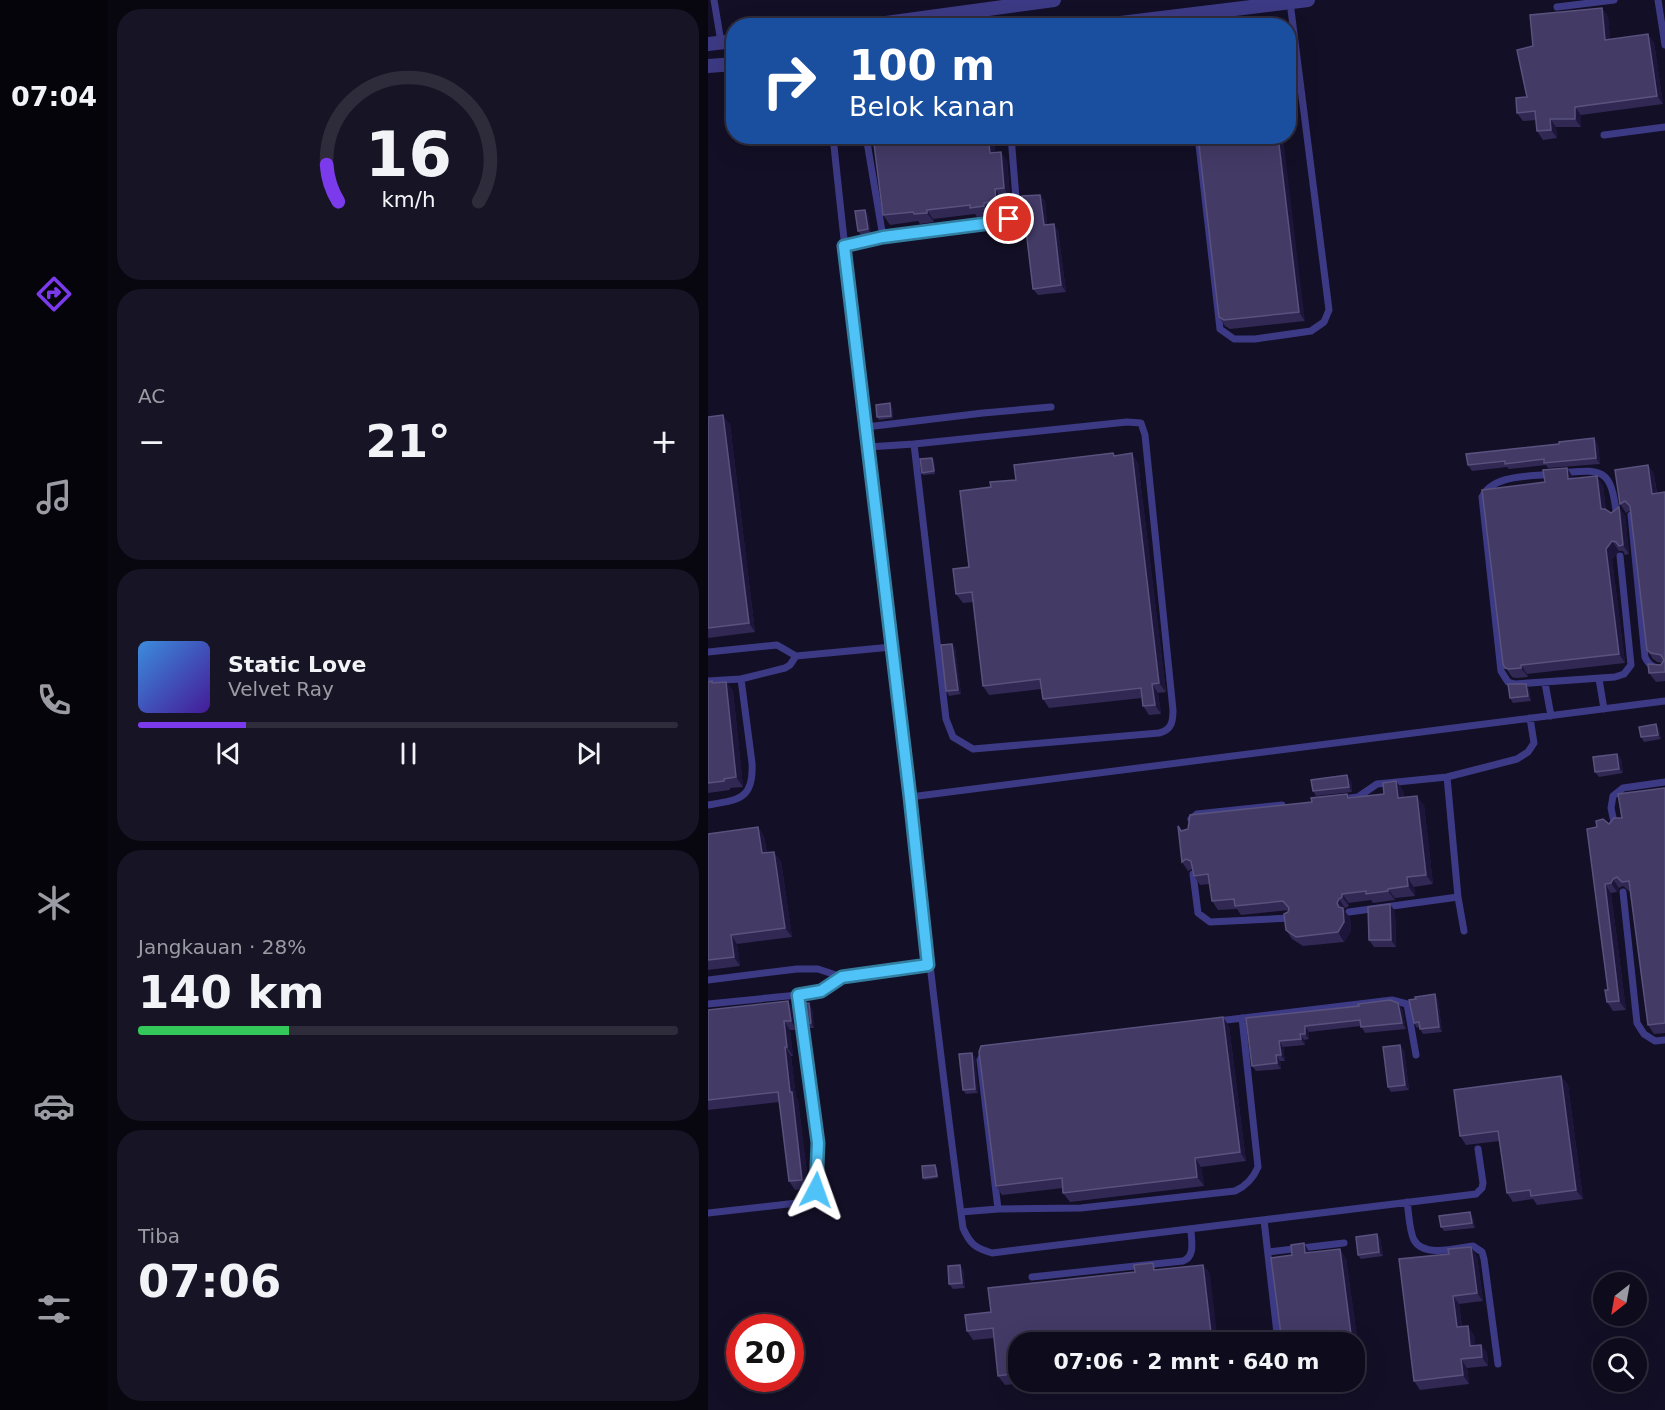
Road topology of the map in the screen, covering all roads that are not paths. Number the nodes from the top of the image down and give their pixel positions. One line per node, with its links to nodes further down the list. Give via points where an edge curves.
1 (714, 0): 11 (lane)
2 (1054, 0): 8 (street)
3 (1308, 0): 6 (street)
4 (1614, 0): 7 (lane)
5 (1658, 0): 12 (lane)
6 (1290, 2): 9 (street); 10 (lane)
7 (1557, 7)
8 (922, 18)
9 (1161, 18)
10 (1290, 18)
11 (721, 42)
12 (1665, 45)
13 (726, 65): 14 (street)
14 (708, 66)
15 (1296, 73): 21 (lane, via 1329,310 1324,322 1311,331 1234,339 1220,329)
16 (1665, 128): 17 (lane)
17 (1604, 135)
18 (834, 144): 23 (lane)
19 (867, 144): 22 (lane)
20 (1012, 144): 22 (lane, via 1015,215 991,223)
21 (1199, 144)
22 (883, 237): 23 (lane)
23 (844, 246): 25 (lane)
24 (1051, 407): 25 (lane)
25 (866, 427): 27 (lane)
26 (914, 444): 26 (lane, via 1141,423 1173,710 1169,729 1160,733 973,749 953,737 946,719); 27 (lane)
27 (868, 447): 31 (lane)
28 (1631, 515): 34 (lane, via 1645,657 1652,667)
29 (1617, 517): 38 (lane, via 1608,478 1586,470 1499,481 1482,497 1501,671 1508,682 1515,684)
30 (1620, 556): 36 (lane, via 1631,665 1624,674)
31 (892, 646): 33 (lane); 45 (lane)
32 (708, 652): 33 (lane, via 777,645)
33 (796, 656): 35 (lane, via 785,668)
34 (1665, 669)
35 (741, 679): 37 (lane); 48 (lane, via 752,763 750,788 736,799)
36 (1599, 679): 38 (lane); 40 (lane)
37 (708, 681)
38 (1545, 683): 41 (lane)
39 (1665, 701): 40 (lane)
40 (1604, 709): 41 (lane)
41 (1551, 716): 42 (lane)
42 (1530, 718): 43 (lane, via 1534,743 1523,756); 45 (lane)
43 (1447, 777): 46 (lane, via 1377,784 1358,797); 53 (lane)
44 (1665, 782): 50 (lane, via 1623,788 1613,796)
45 (910, 797): 57 (lane)
46 (1346, 798)
47 (1287, 804): 49 (lane, via 1197,814)
48 (708, 805)
49 (1189, 823)
50 (1615, 827)
51 (1193, 874): 55 (lane, via 1198,913 1210,922)
52 (1623, 892): 64 (lane, via 1637,1023 1655,1041)
53 (1458, 897): 54 (lane); 56 (lane)
54 (1349, 912)
55 (1290, 918)
56 (1464, 931)
57 (928, 965): 58 (lane); 70 (lane)
58 (842, 977): 59 (lane, via 818,969 797,969); 60 (lane, via 821,991)
59 (708, 980)
60 (798, 995): 61 (lane); 71 (lane, via 818,1143 816,1190 808,1200 797,1203)
61 (708, 1004)
62 (1242, 1018): 63 (lane); 66 (lane, via 1392,1000 1403,1002 1407,1004); 69 (lane, via 1258,1160 1255,1174 1244,1187 1081,1208)
63 (1208, 1022)
64 (1665, 1040)
65 (990, 1047): 69 (lane, via 982,1052 980,1060)
66 (1416, 1055)
67 (1478, 1149): 68 (lane, via 1483,1183 1479,1192)
68 (1407, 1202): 72 (lane); 78 (lane, via 1413,1237 1420,1246 1431,1251 1473,1246 1482,1252)
69 (998, 1209): 70 (lane)
70 (961, 1212): 73 (lane, via 963,1228 971,1242 977,1249 992,1253)
71 (708, 1213)
72 (1264, 1220): 73 (lane); 75 (lane)
73 (1191, 1229): 76 (lane, via 1191,1254 1183,1261)
74 (1344, 1243): 75 (lane)
75 (1268, 1252): 77 (lane)
76 (1032, 1277)
77 (1277, 1332)
78 (1498, 1364)

